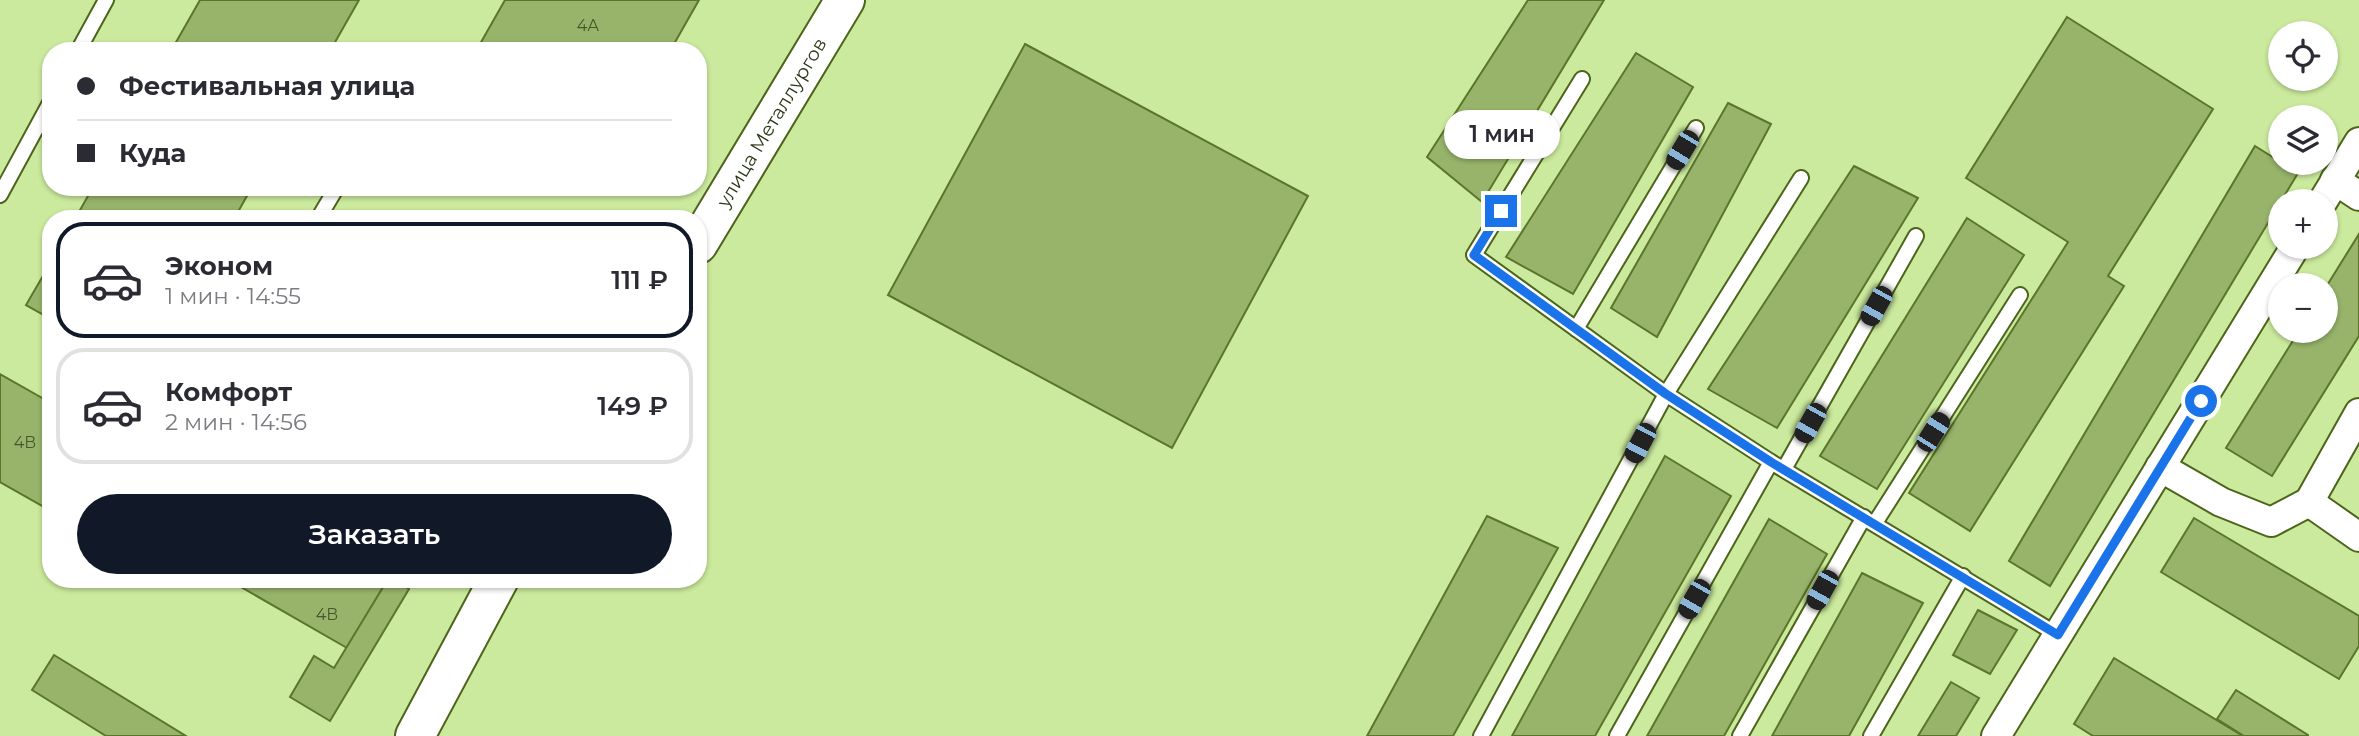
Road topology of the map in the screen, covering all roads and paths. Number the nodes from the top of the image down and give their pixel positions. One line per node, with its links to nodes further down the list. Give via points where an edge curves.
1 (106, 0): 3 (lane)
2 (845, 0): 13 (main road, улица Металлургов)
3 (83, 42)
4 (1583, 79): 17 (lane, via 1474,255)
5 (42, 118): 11 (lane)
6 (1696, 128): 17 (lane)
7 (2359, 142): 9 (street)
8 (1801, 178): 18 (lane)
9 (2330, 189)
10 (2338, 192): 12 (street)
11 (0, 195)
12 (2359, 195)
13 (707, 229)
14 (1916, 236): 20 (lane)
15 (2288, 259): 21 (street)
16 (2020, 295): 23 (lane)
17 (1576, 329): 18 (lane)
18 (1666, 394): 20 (lane); 29 (lane)
19 (2359, 413): 22 (street)
20 (1778, 466): 23 (lane); 30 (lane)
21 (2160, 467): 22 (street, via 2221,502 2271,522); 27 (street)
22 (2309, 502): 24 (street)
23 (1869, 520): 25 (lane); 31 (lane)
24 (2359, 537)
25 (1963, 576): 27 (lane); 32 (lane)
26 (490, 588): 28 (main road)
27 (2058, 635): 33 (street)
28 (415, 736)
29 (1481, 736)
30 (1617, 736)
31 (1740, 736)
32 (1871, 736)
33 (1996, 736)

